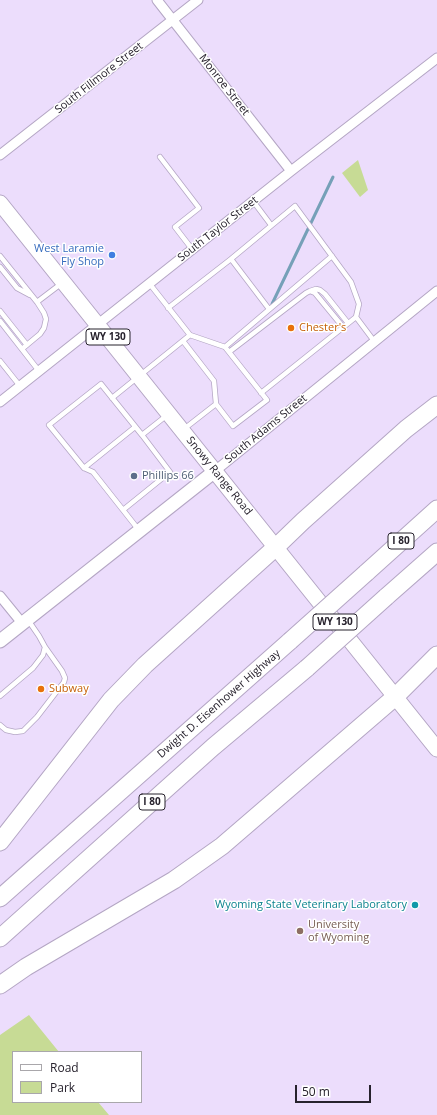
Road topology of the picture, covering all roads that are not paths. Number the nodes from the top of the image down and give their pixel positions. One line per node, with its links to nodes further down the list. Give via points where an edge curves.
1 (157, 0): 3 (street, Monroe Street)
2 (198, 0): 3 (street, South Fillmore Street)
3 (173, 20): 5 (street, South Fillmore Street); 7 (street, Monroe Street)
4 (437, 58): 7 (street, South Taylor Street)
5 (0, 155)
6 (160, 157): 11 (lane, via 199,208 175,226)
7 (291, 170): 8 (street, South Taylor Street)
8 (252, 201): 10 (lane); 11 (street, South Taylor Street)
9 (0, 203): 16 (main road, Snowy Range Road / WY 130)
10 (271, 225): 13 (lane, via 295,206); 14 (lane)
11 (192, 249): 17 (street, South Taylor Street)
12 (0, 256): 20 (lane)
13 (332, 256): 23 (lane); 25 (lane, via 351,282 359,304)
14 (230, 259): 22 (lane); 23 (lane)
15 (0, 267): 20 (lane, via 17,288)
16 (64, 282): 21 (lane); 28 (main road, Snowy Range Road / WY 130)
17 (149, 283): 22 (lane); 28 (street, South Taylor Street)
18 (310, 291): 27 (lane, via 316,289 325,294); 29 (lane, via 316,293); 36 (lane)
19 (437, 291): 32 (street, South Adams Street)
20 (32, 296): 21 (lane)
21 (37, 302): 33 (lane, via 46,319 44,328)
22 (168, 308): 30 (lane)
23 (269, 309): 34 (lane)
24 (0, 311): 33 (lane)
25 (356, 317): 27 (lane); 32 (lane)
26 (0, 320): 35 (lane)
27 (348, 323): 29 (lane)
28 (98, 324): 38 (street, South Taylor Street); 39 (main road, Snowy Range Road / WY 130)
29 (343, 328): 41 (lane)
30 (190, 335): 31 (lane); 34 (lane)
31 (183, 341): 39 (lane); 44 (lane, via 214,381)
32 (374, 341): 51 (street, South Adams Street)
33 (27, 345): 35 (lane)
34 (225, 347): 36 (lane)
35 (22, 349): 38 (lane)
36 (229, 352): 41 (lane)
37 (0, 361): 40 (lane)
38 (39, 371): 40 (street, South Taylor Street)
39 (139, 376): 42 (lane); 46 (main road, Snowy Range Road / WY 130)
40 (20, 386): 43 (street, South Taylor Street)
41 (261, 393): 44 (lane, via 267,400 233,426)
42 (112, 398): 47 (lane); 50 (lane, via 101,384 49,425)
43 (0, 402)
44 (216, 404): 48 (lane)
45 (437, 405): 55 (highway, via 406,429)
46 (169, 413): 48 (main road, Snowy Range Road / WY 130); 49 (lane)
47 (135, 427): 49 (lane); 50 (lane)
48 (182, 430): 51 (main road, Snowy Range Road / WY 130)
49 (142, 435): 53 (lane, via 170,472)
50 (84, 468): 53 (lane, via 93,472)
51 (215, 471): 54 (street, South Adams Street); 55 (main road, Snowy Range Road / WY 130)
52 (437, 509): 67 (highway, Dwight D. Eisenhower Highway / I 80, bridge)
53 (123, 510): 54 (lane)
54 (139, 531): 58 (street, South Adams Street)
55 (276, 547): 63 (main road, Snowy Range Road / WY 130); 66 (highway, via 145,665 111,700)
56 (437, 552): 68 (highway, I 80, bridge, via 307,668 213,747)
57 (0, 596): 58 (street)
58 (24, 621): 59 (street, South Adams Street); 60 (lane, via 39,636)
59 (0, 641)
60 (45, 647): 62 (lane, via 43,655 33,668); 64 (lane, via 62,670 64,682 23,731 6,730)
61 (437, 655): 63 (highway)
62 (0, 696)
63 (395, 697): 65 (main road, Snowy Range Road / WY 130); 69 (highway, via 222,846 174,880)
64 (0, 724)
65 (437, 749)
66 (0, 842)
67 (0, 898)
68 (0, 938)
69 (0, 985)

